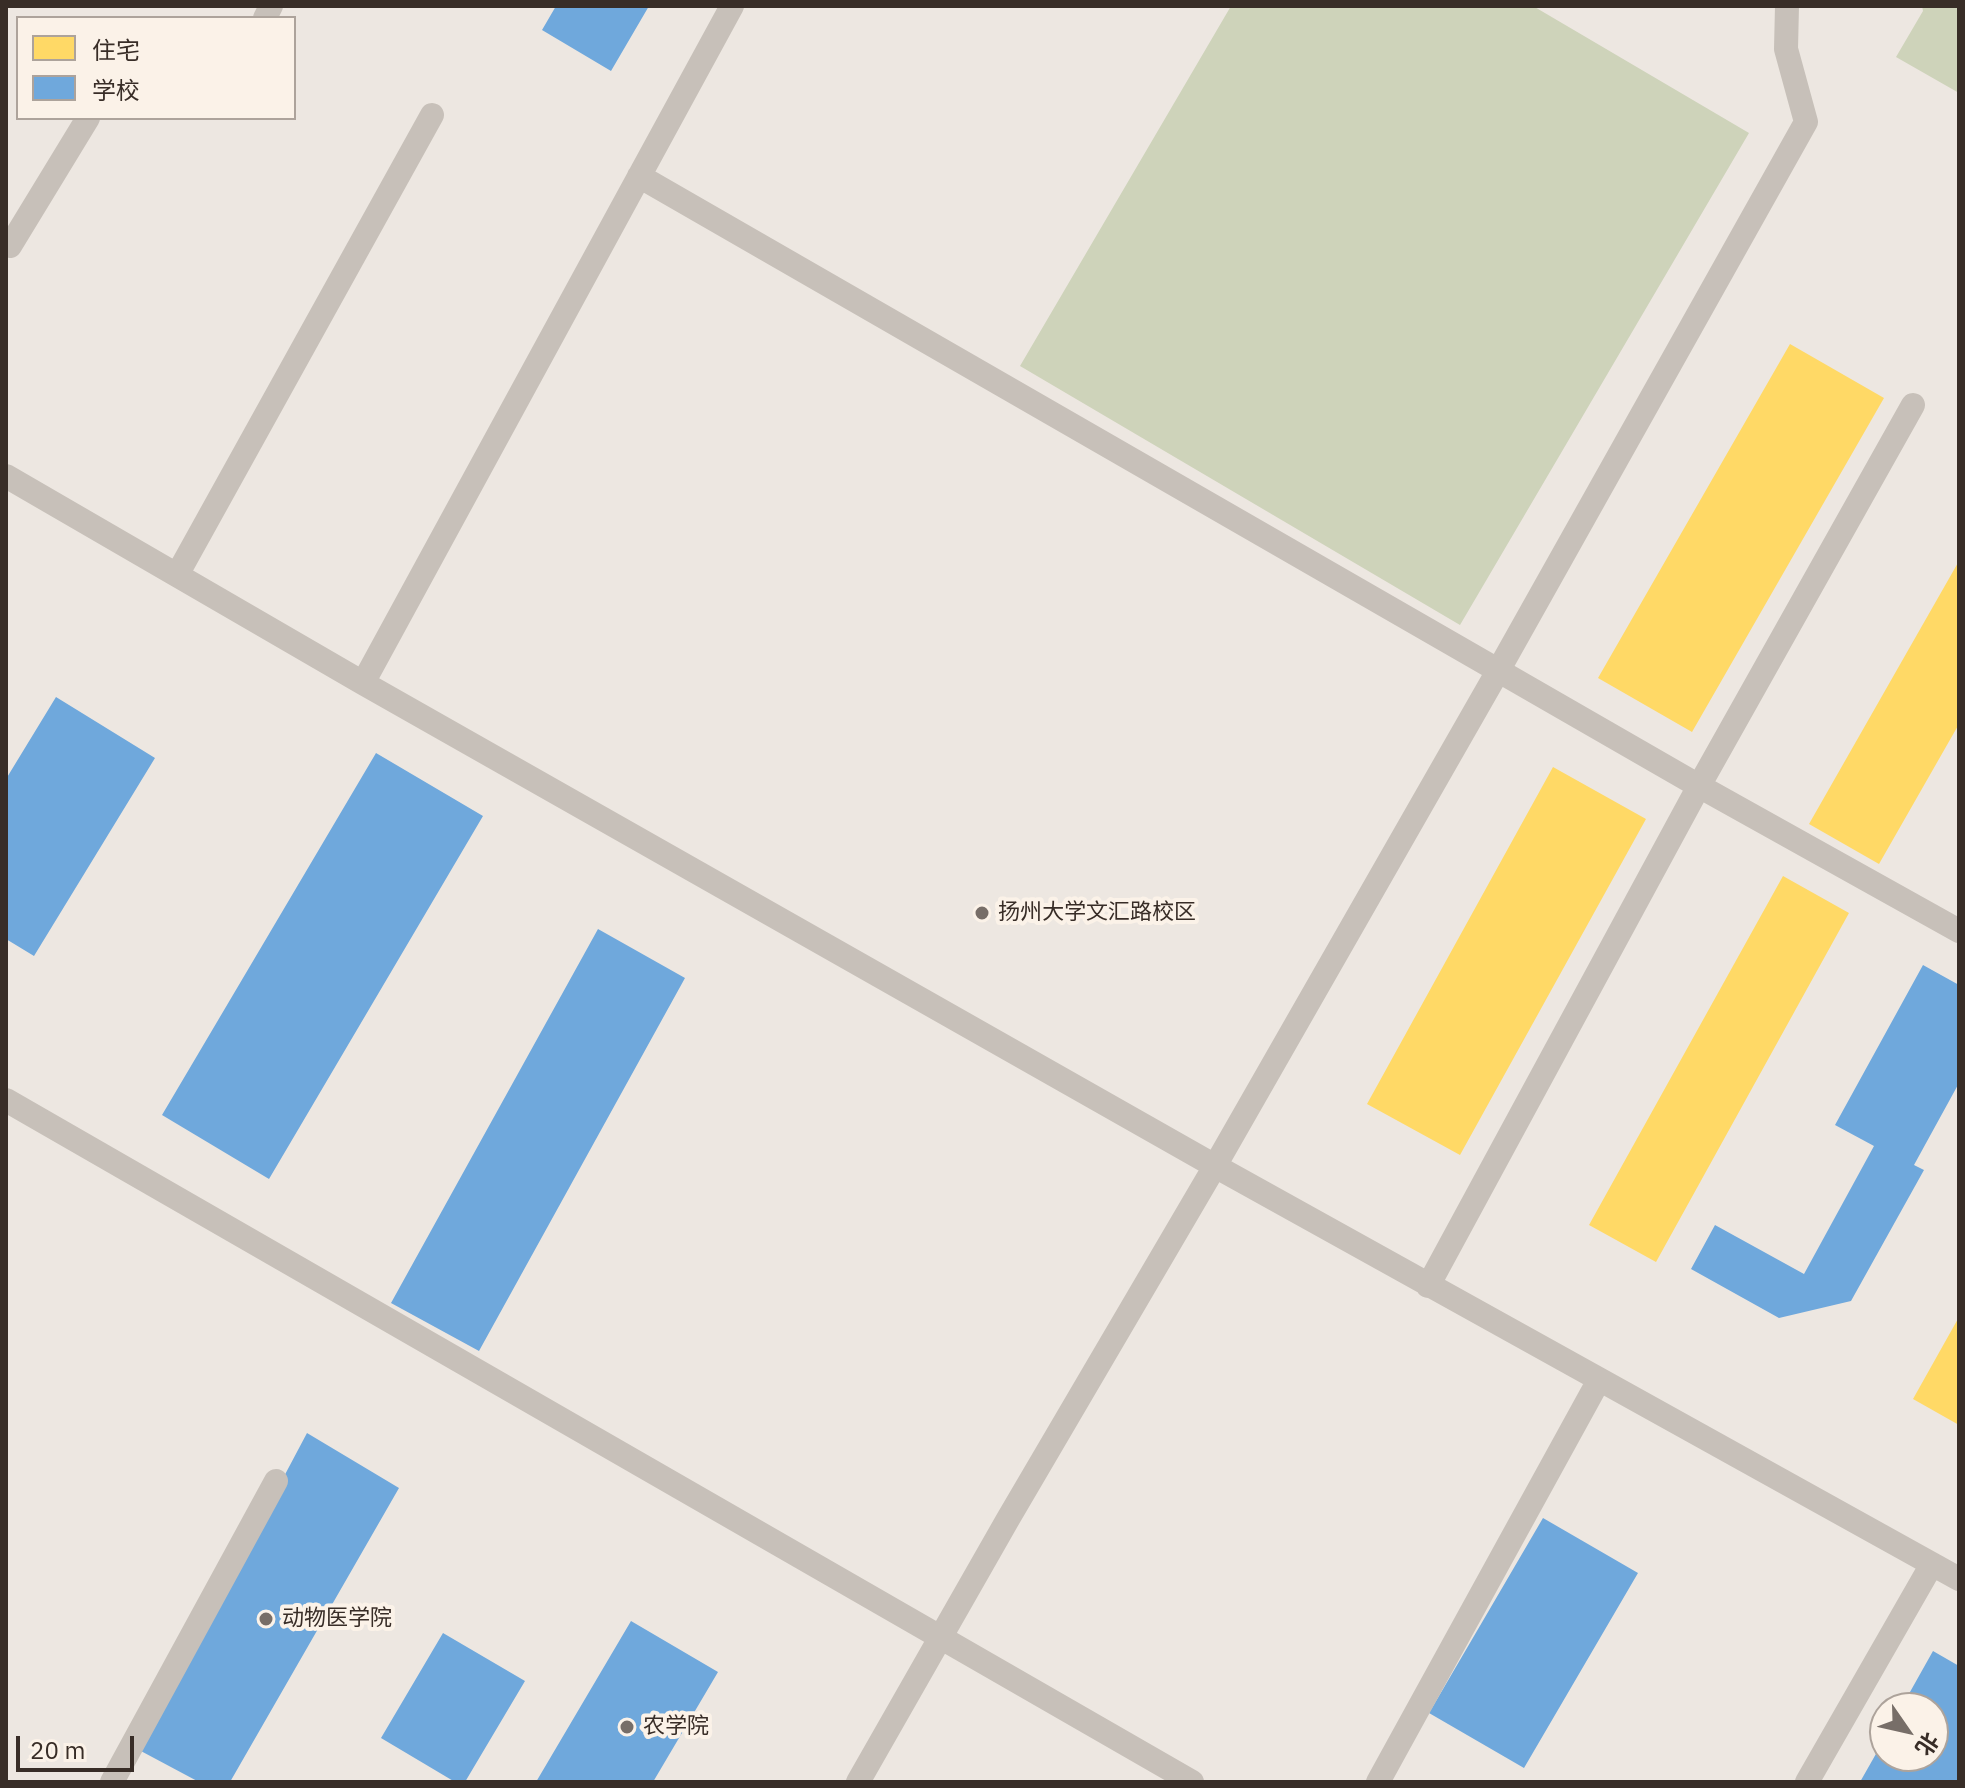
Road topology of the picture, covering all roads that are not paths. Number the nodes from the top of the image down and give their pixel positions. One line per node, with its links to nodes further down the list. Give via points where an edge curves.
1 (732, 6): 5 (lane)
2 (1787, 6): 10 (lane, via 1786,49 1806,122)
3 (432, 115): 9 (lane)
4 (87, 120): 6 (lane)
5 (639, 176): 10 (lane); 11 (lane)
6 (10, 246)
7 (1913, 405): 12 (lane)
8 (6, 476): 9 (lane)
9 (177, 575): 11 (lane)
10 (1498, 671): 12 (lane); 15 (lane)
11 (363, 683): 15 (lane)
12 (1699, 786): 13 (lane); 16 (lane)
13 (1959, 931)
14 (6, 1100): 21 (lane)
15 (1215, 1166): 16 (lane); 21 (lane)
16 (1428, 1286): 17 (lane)
17 (1599, 1380): 19 (lane); 25 (lane)
18 (276, 1481): 22 (lane)
19 (1932, 1564): 20 (lane); 26 (lane)
20 (1959, 1579)
21 (940, 1637): 23 (lane); 24 (lane)
22 (112, 1782)
23 (858, 1782)
24 (1192, 1782)
25 (1378, 1782)
26 (1807, 1782)

